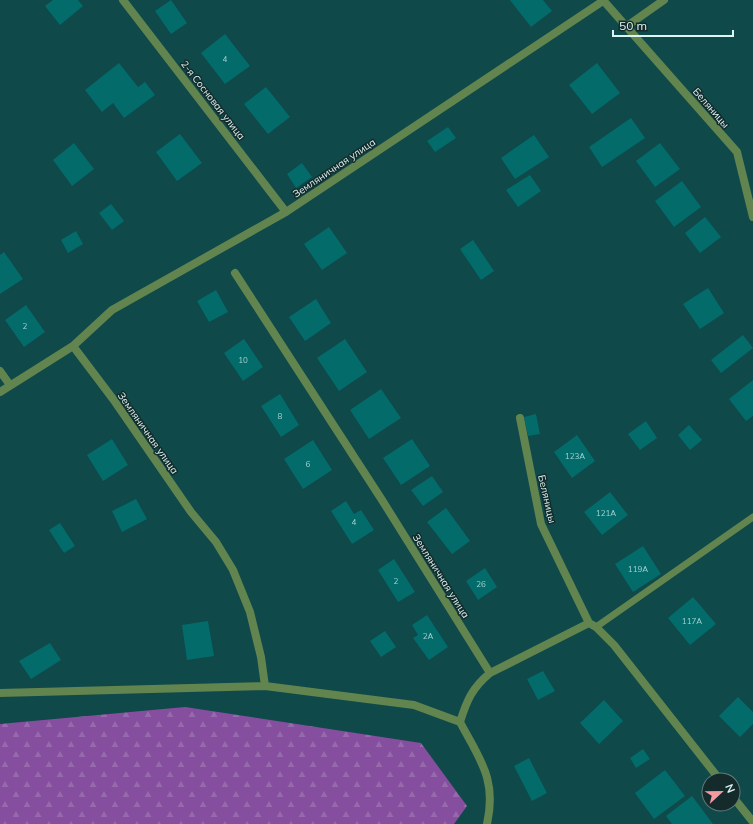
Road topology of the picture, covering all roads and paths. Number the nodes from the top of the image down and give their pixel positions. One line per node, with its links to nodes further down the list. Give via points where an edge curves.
1 (123, 0): 5 (street, 2-я Сосновая улица)
2 (603, 0): 4 (street, Беляницы); 5 (street, Земляничная улица)
3 (664, 0): 4 (street)
4 (627, 26): 6 (street, Беляницы, via 737,152)
5 (286, 212): 8 (street, Земляничная улица, via 112,310)
6 (753, 217)
7 (235, 273): 15 (street, Земляничная улица)
8 (73, 346): 10 (street, Земляничная улица); 16 (street, Земляничная улица, via 216,542 233,570 250,612)
9 (0, 371): 10 (street)
10 (10, 385): 11 (street, Земляничная улица)
11 (0, 392)
12 (520, 418): 14 (street, Беляницы, via 541,524)
13 (753, 517): 14 (lane)
14 (592, 625): 15 (street); 19 (street, Беляницы, via 614,645)
15 (490, 673): 18 (street, via 478,683 466,701)
16 (265, 686): 17 (street); 18 (street, via 414,705)
17 (0, 693)
18 (460, 722): 22 (street, via 487,774 491,794)
19 (714, 772)
20 (741, 807): 21 (street)
21 (753, 822)
22 (488, 824)

